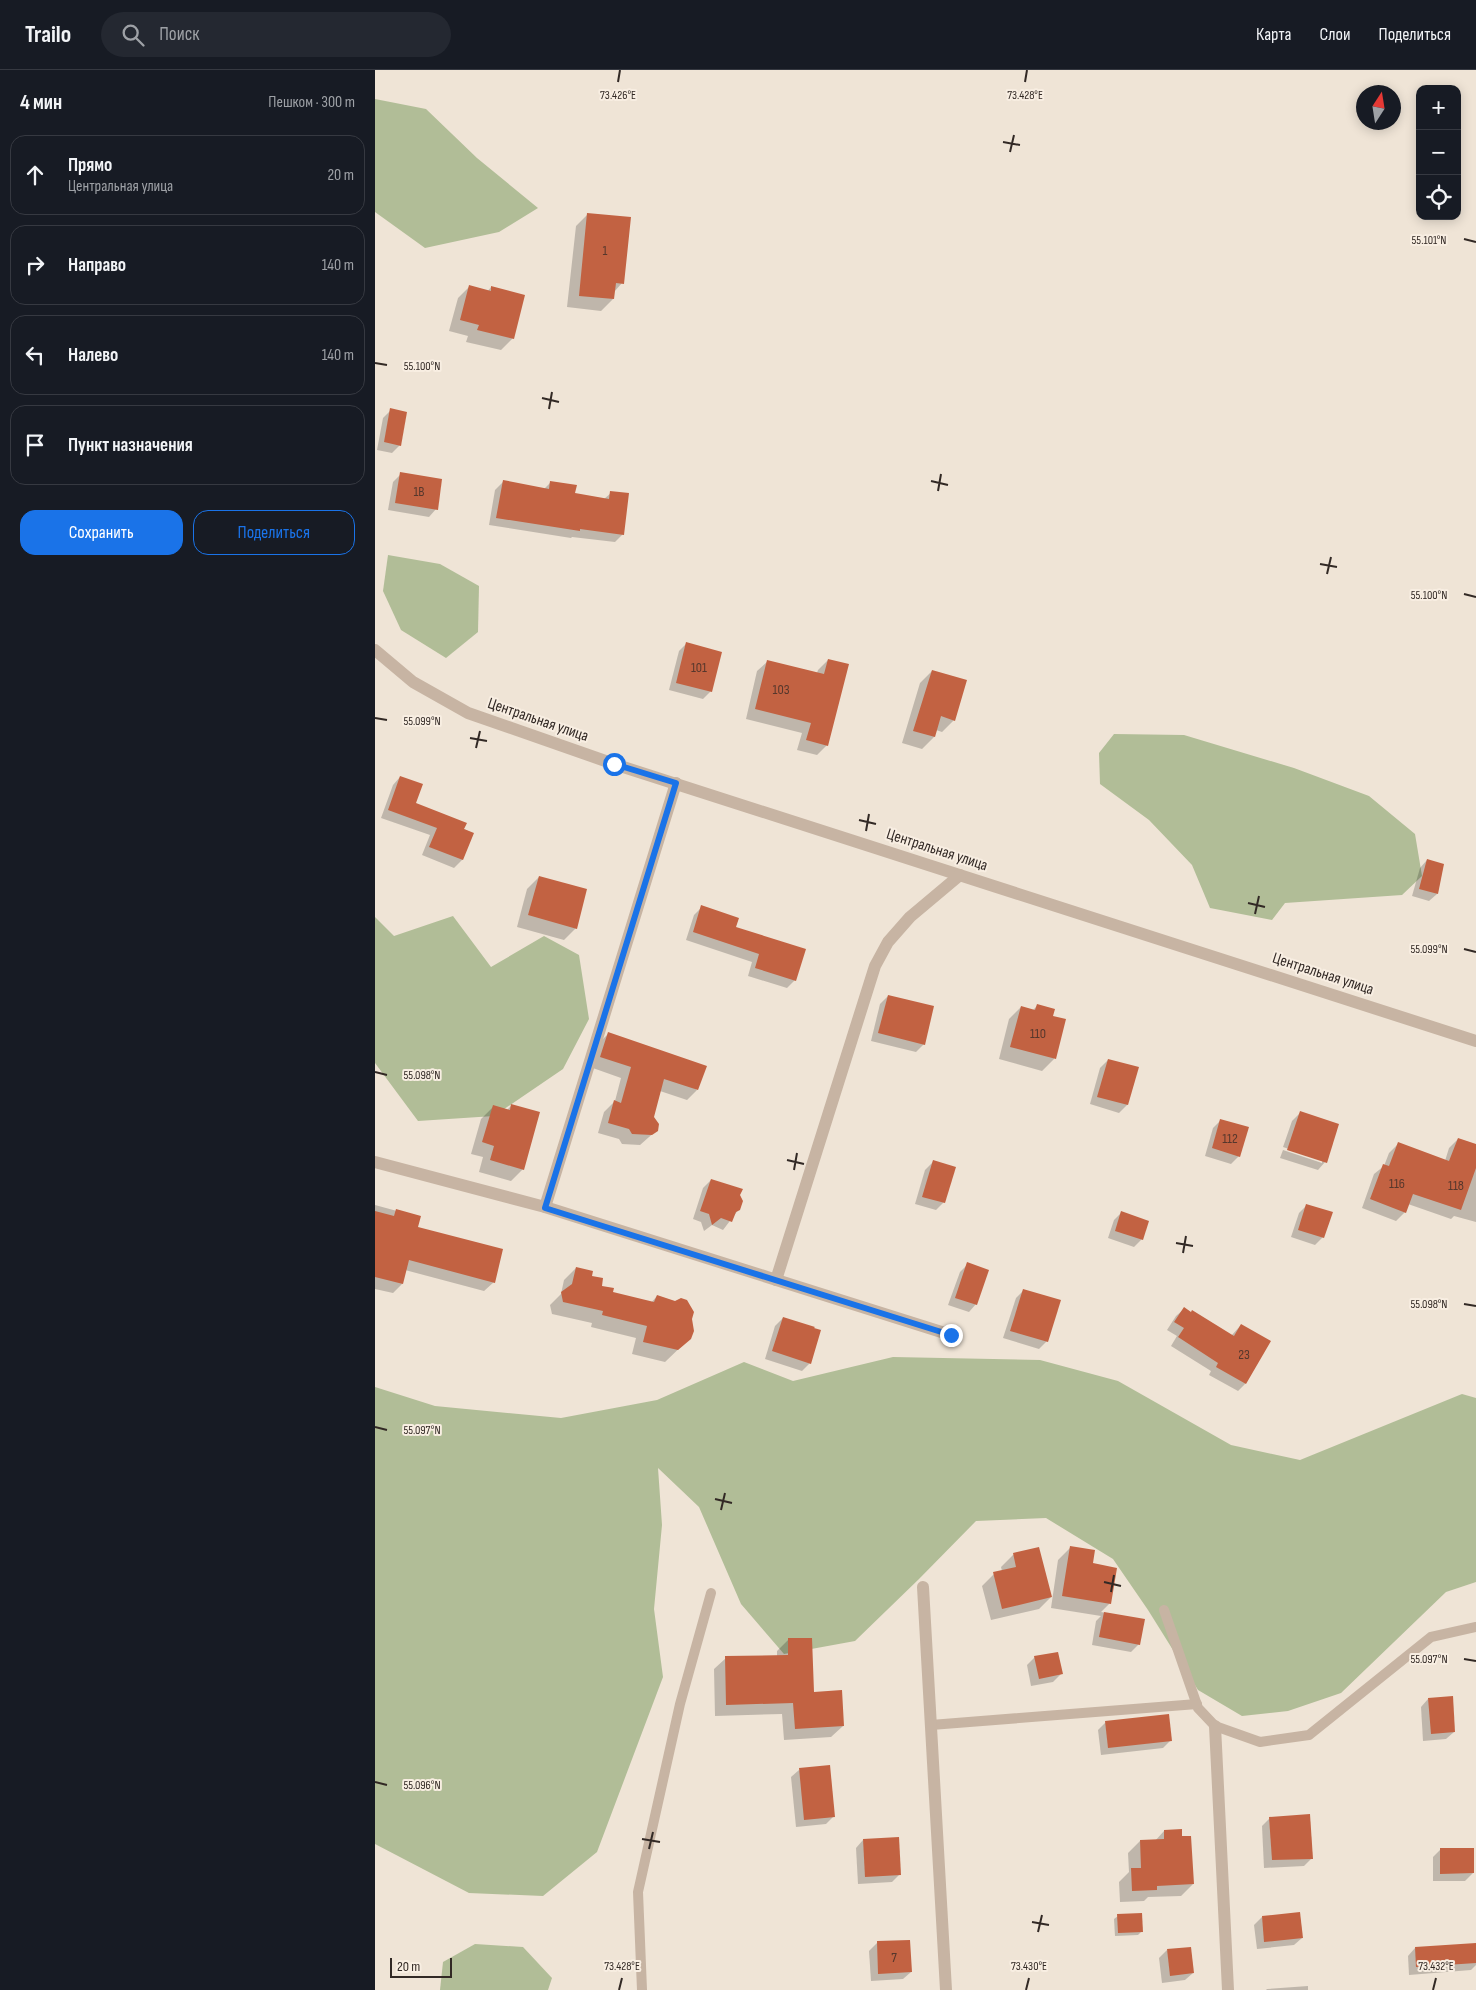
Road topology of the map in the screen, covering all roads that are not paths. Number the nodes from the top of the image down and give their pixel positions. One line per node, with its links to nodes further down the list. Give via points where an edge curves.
1 (375, 650): 2 (street, Центральная улица, via 413,682 469,713)
2 (676, 783): 3 (street, Центральная улица); 6 (street)
3 (960, 875): 4 (street, Центральная улица); 7 (street, via 910,918 888,942 875,966)
4 (1476, 1041)
5 (375, 1162): 6 (street)
6 (545, 1208): 7 (street)
7 (776, 1280): 8 (street)
8 (951, 1335)
9 (923, 1587): 14 (street)
10 (711, 1593): 16 (lane, via 681,1704 638,1892)
11 (1165, 1610): 13 (lane)
12 (1476, 1628): 15 (lane, via 1431,1637 1309,1735 1260,1742)
13 (1197, 1704): 14 (lane); 15 (lane)
14 (931, 1725): 17 (street)
15 (1215, 1726): 18 (street)
16 (642, 1990)
17 (947, 1990)
18 (1228, 1990)

